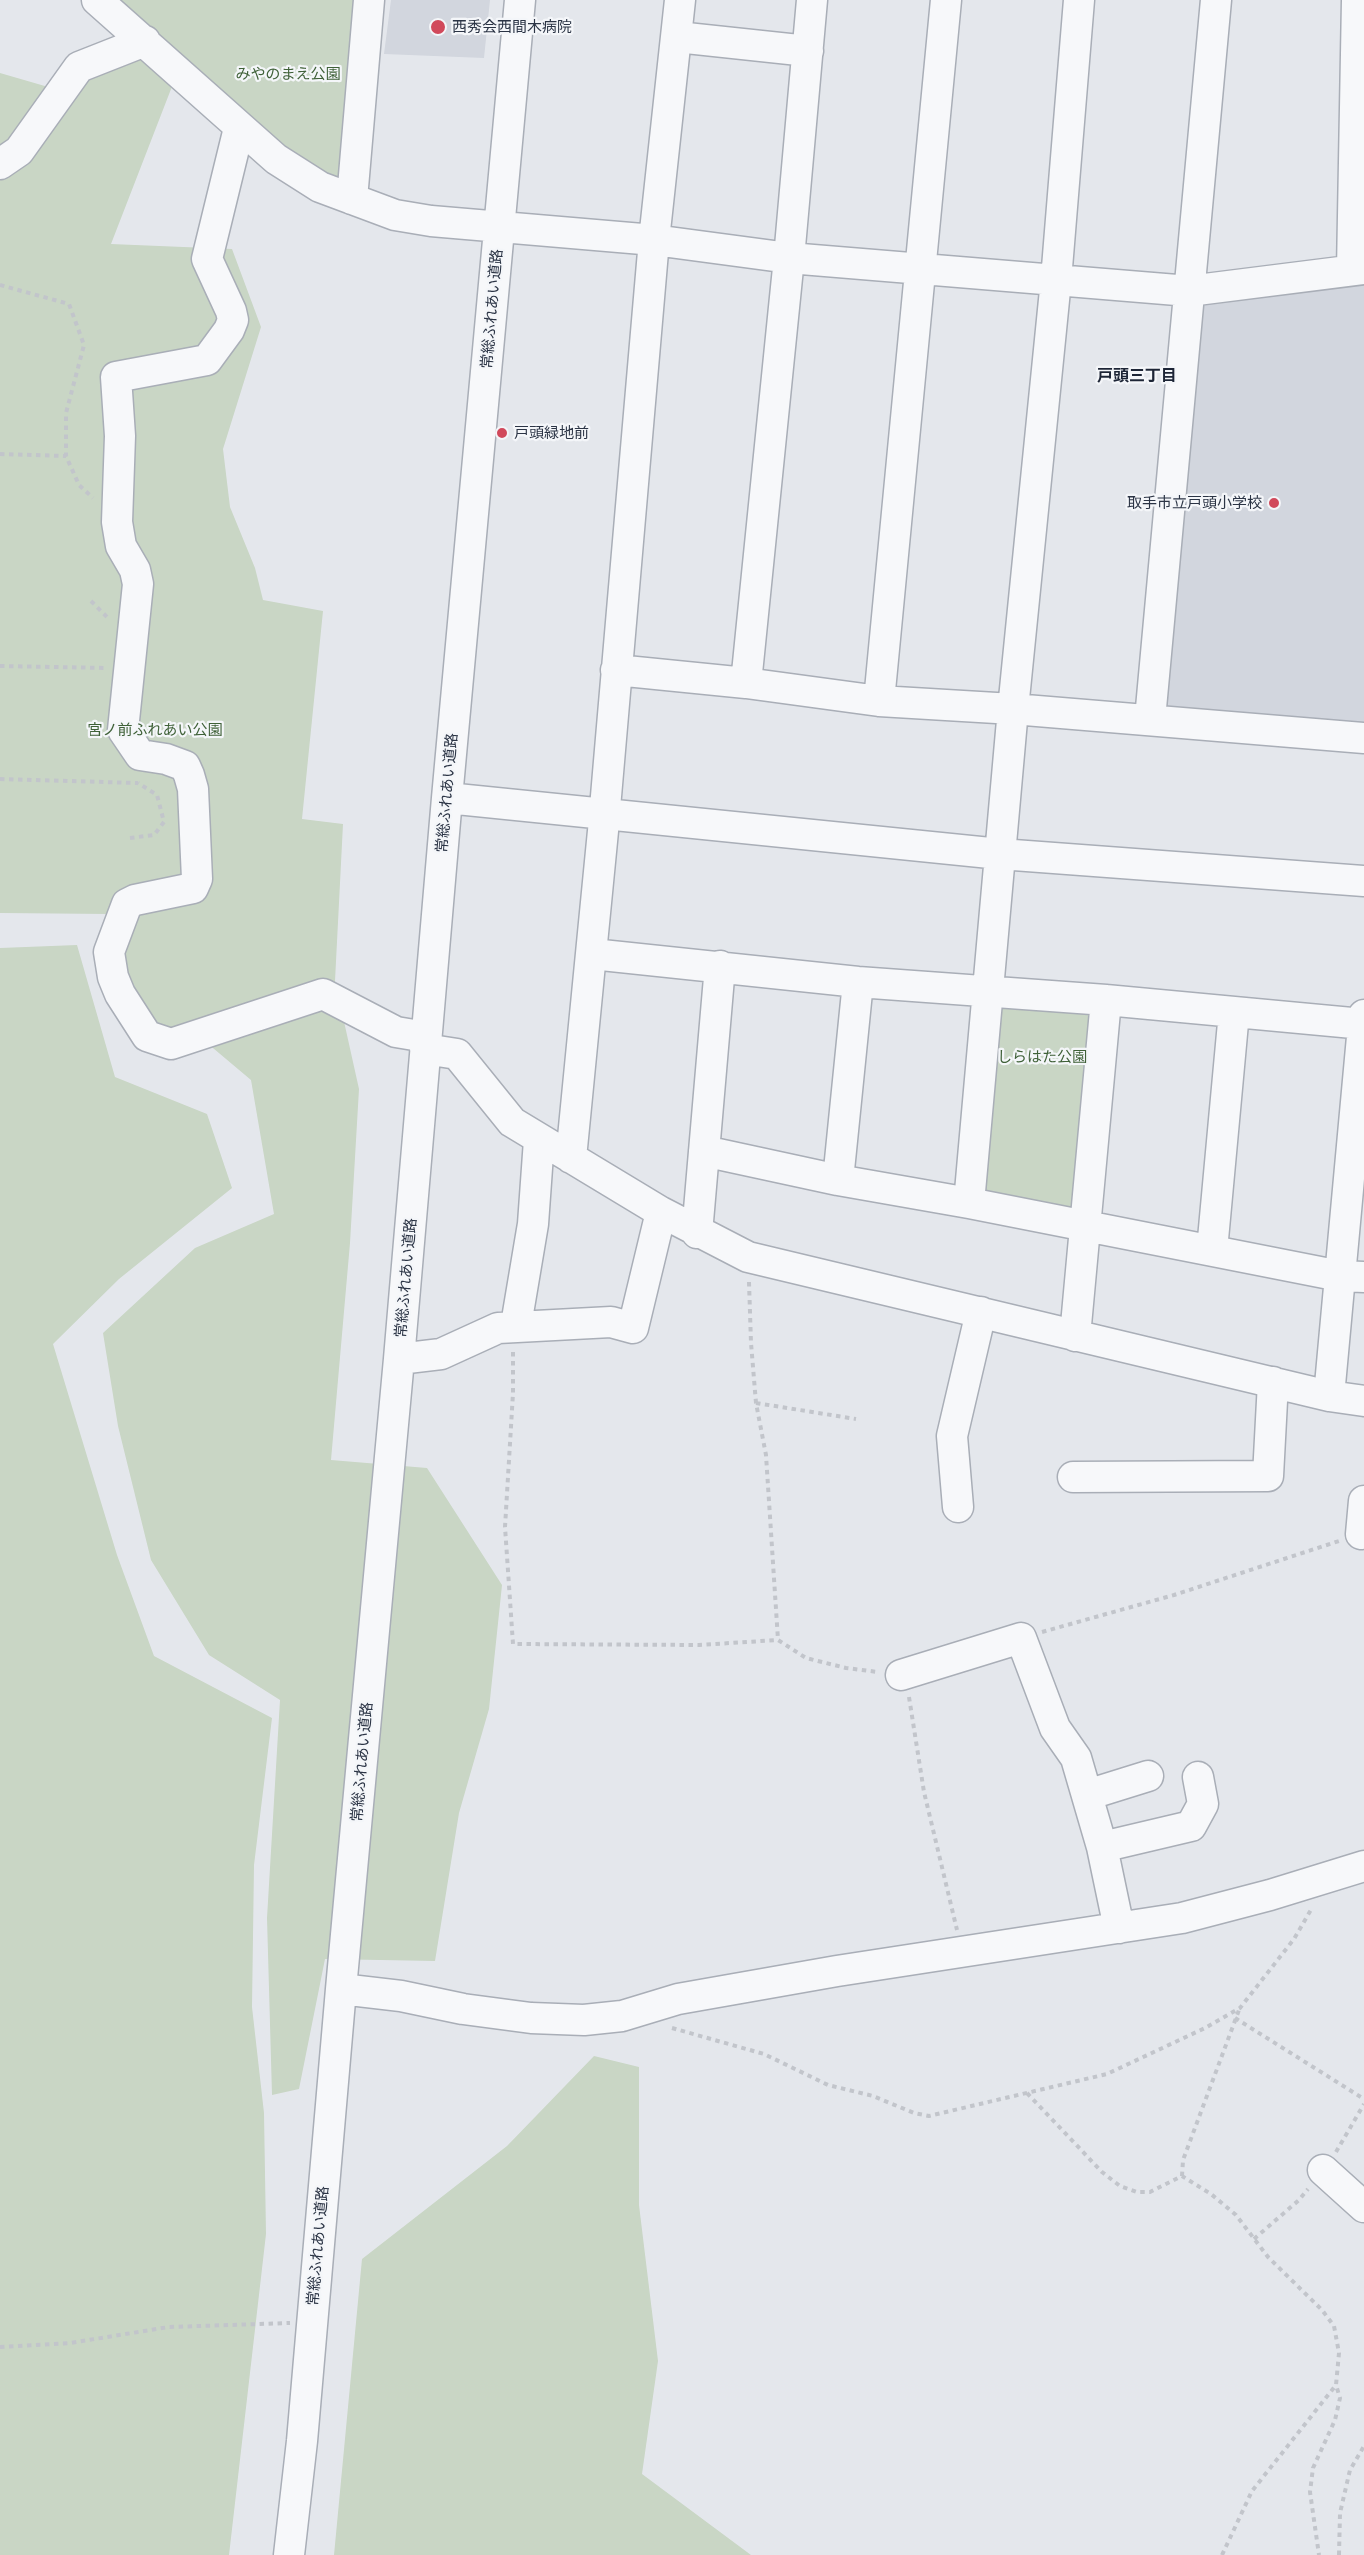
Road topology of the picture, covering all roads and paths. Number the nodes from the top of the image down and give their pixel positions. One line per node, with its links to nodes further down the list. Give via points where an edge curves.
1 (369, 0): 16 (street)
2 (520, 0): 17 (street, 常総ふれあい道路)
3 (680, 0): 10 (street)
4 (812, 0): 13 (street)
5 (946, 0): 20 (street)
6 (1079, 0): 22 (street)
7 (1216, 0): 24 (street)
8 (1357, 0): 11 (street)
9 (111, 6): 12 (street)
10 (677, 37): 13 (street); 18 (street)
11 (1360, 37): 21 (street)
12 (145, 41): 14 (street); 15 (street, via 79,67 19,151)
13 (808, 51): 19 (street)
14 (238, 128): 16 (street, via 320,187); 27 (street, via 207,259 233,320 207,360 116,377 120,436)
15 (0, 164)
16 (352, 199): 17 (street, via 431,221)
17 (500, 225): 18 (street); 40 (street, 常総ふれあい道路)
18 (654, 240): 19 (street); 32 (street)
19 (789, 258): 20 (street); 33 (street)
20 (921, 267): 22 (street); 34 (street)
21 (1358, 270): 24 (street)
22 (1056, 280): 24 (street); 35 (street)
23 (0, 285): 26 (path, via 69,304 84,345 66,413)
24 (1189, 291): 36 (street)
25 (0, 454): 26 (path)
26 (66, 456): 27 (path, via 80,485)
27 (117, 522): 31 (street, via 121,546 138,584)
28 (91, 600): 29 (path)
29 (111, 621)
30 (0, 666): 31 (path)
31 (128, 669): 38 (street, via 123,730)
32 (616, 670): 33 (street); 41 (street)
33 (746, 683): 34 (street)
34 (879, 701): 35 (street)
35 (1013, 709): 36 (street); 43 (street)
36 (1150, 719): 37 (street)
37 (1364, 738)
38 (139, 769): 39 (path); 42 (path, via 157,795 164,822 154,835); 53 (street, via 166,759 185,766 193,789 197,879 193,888 128,904 115,932 109,952 113,977 147,1036 171,1044 323,994)
39 (0, 778)
40 (447, 798): 41 (street); 53 (street, 常総ふれあい道路)
41 (604, 813): 43 (street); 45 (street)
42 (130, 838)
43 (1000, 854): 44 (street); 48 (street)
44 (1364, 881)
45 (592, 954): 46 (street); 56 (street)
46 (720, 966): 47 (street); 55 (street)
47 (858, 982): 48 (street); 57 (street)
48 (987, 990): 49 (street); 58 (street)
49 (1106, 1000): 50 (street); 60 (street)
50 (1234, 1012): 52 (street); 62 (street)
51 (1364, 1015): 52 (street)
52 (1364, 1024): 64 (street)
53 (426, 1043): 54 (street, via 457,1054 512,1122); 68 (street, 常総ふれあい道路)
54 (539, 1140): 56 (street); 66 (street, via 533,1224)
55 (704, 1151): 57 (street); 61 (street)
56 (571, 1158): 59 (street)
57 (838, 1180): 58 (street)
58 (969, 1203): 60 (street)
59 (661, 1212): 61 (street); 66 (street, via 633,1328 611,1322)
60 (1087, 1225): 62 (street); 67 (street)
61 (697, 1233): 63 (street)
62 (1212, 1250): 64 (street)
63 (748, 1257): 65 (street); 72 (path)
64 (1352, 1276): 70 (street)
65 (981, 1312): 67 (street); 76 (street, via 952,1436)
66 (516, 1325): 68 (street, via 498,1328 441,1354); 79 (path, via 505,1527 513,1644 699,1645)
67 (1076, 1336): 69 (street)
68 (399, 1359): 89 (street, 常総ふれあい道路)
69 (1273, 1382): 70 (street); 74 (street, via 1268,1476)
70 (1329, 1396): 71 (street)
71 (1364, 1401)
72 (756, 1403): 73 (path); 79 (path, via 766,1455)
73 (856, 1419)
74 (1073, 1477)
75 (1364, 1501): 77 (street)
76 (958, 1508)
77 (1361, 1534): 78 (path, via 1174,1595)
78 (1021, 1638): 80 (street); 83 (street, via 1055,1728 1076,1758)
79 (777, 1640): 80 (path, via 806,1658)
80 (902, 1675): 88 (path, via 924,1792)
81 (1148, 1776): 83 (street)
82 (1198, 1777): 84 (street, via 1203,1804 1191,1826)
83 (1087, 1795): 84 (street)
84 (1102, 1847): 87 (street)
85 (1364, 1866): 86 (street)
86 (1324, 1878): 87 (street, via 1182,1918); 90 (path, via 1294,1939)
87 (1119, 1928): 88 (street)
88 (962, 1950): 89 (street, via 678,1999 622,2016 584,2020 498,2014 401,1995)
89 (340, 1989): 98 (street, 常総ふれあい道路)
90 (1240, 2008): 91 (path); 93 (path, via 1107,2074)
91 (1235, 2018): 94 (path); 96 (path, via 1184,2160)
92 (669, 2027): 93 (path, via 764,2054 828,2085 929,2116)
93 (1027, 2093): 96 (path, via 1120,2186 1150,2192)
94 (1364, 2099)
95 (1323, 2170): 97 (street)
96 (1182, 2176): 100 (path, via 1236,2214 1268,2257 1334,2326 1339,2353)
97 (1364, 2207)
98 (312, 2322): 99 (path, via 169,2327 70,2343); 102 (street, 常総ふれあい道路)
99 (0, 2347)
100 (1336, 2385): 103 (path, via 1252,2491); 104 (path, via 1341,2398 1335,2420 1312,2468 1310,2492)
101 (1364, 2446): 105 (path, via 1350,2470 1340,2512)
102 (289, 2555)
103 (1222, 2555)
104 (1319, 2555)
105 (1339, 2555)

